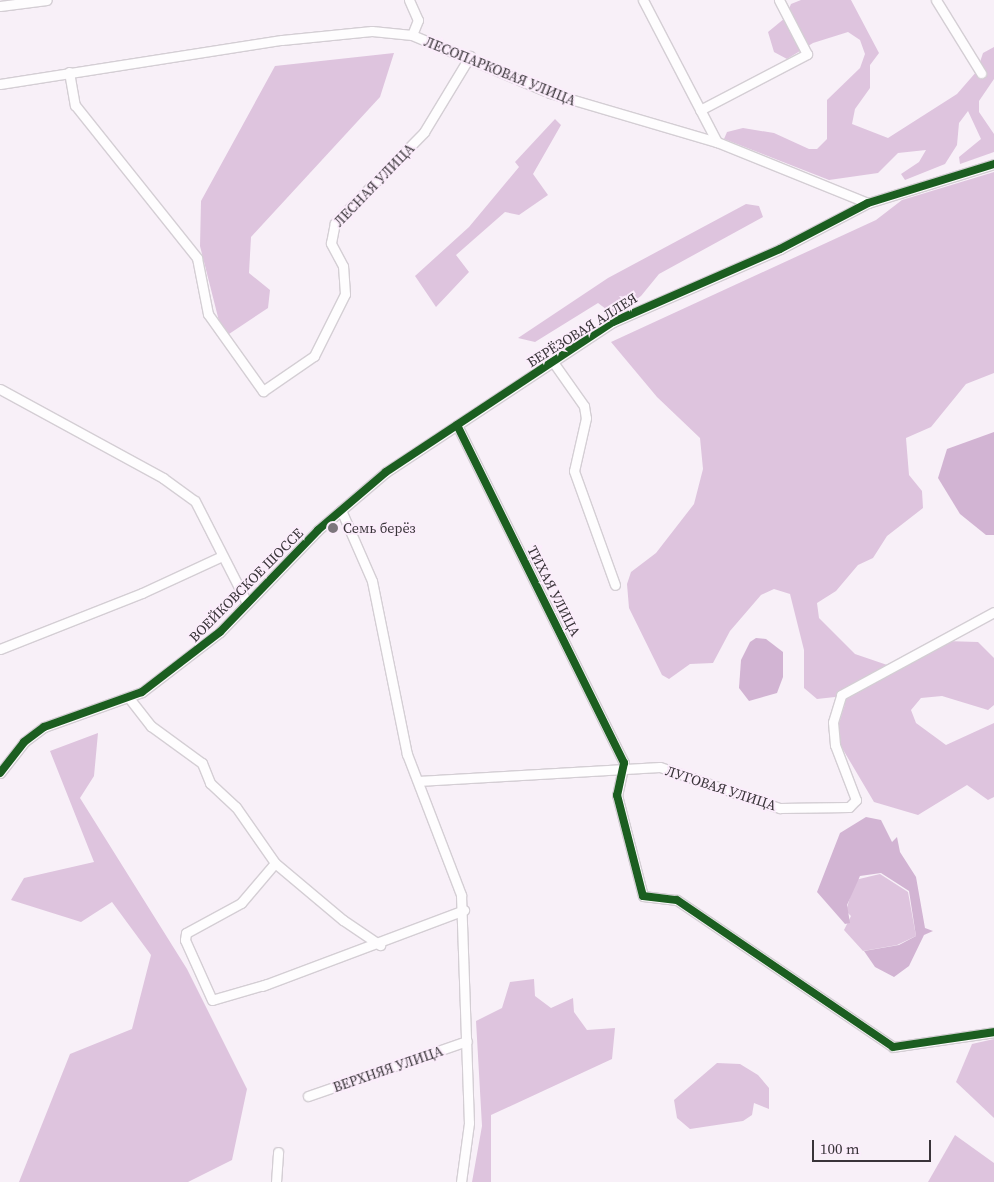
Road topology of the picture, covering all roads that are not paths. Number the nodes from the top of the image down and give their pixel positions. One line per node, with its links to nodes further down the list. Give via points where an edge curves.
1 (47, 0): 6 (street)
2 (409, 0): 7 (street, via 418,20)
3 (643, 0): 12 (street)
4 (780, 0): 12 (street, via 807,54)
5 (936, 0): 10 (street)
6 (0, 6)
7 (412, 35): 8 (street, ЛЕСОПАРКОВАЯ УЛИЦА); 9 (street, ЛЕСОПАРКОВАЯ УЛИЦА, via 372,31 325,35)
8 (470, 56): 9 (street, ЛЕСНАЯ УЛИЦА, via 424,132 335,222 332,243 343,266 345,294 314,356 264,391 208,314 197,258 75,105); 13 (street, ЛЕСОПАРКОВАЯ УЛИЦА, via 550,93)
9 (69, 72): 11 (street, ЛЕСОПАРКОВАЯ УЛИЦА)
10 (982, 73)
11 (0, 84)
12 (700, 110): 13 (street)
13 (717, 142): 15 (street, ЛЕСОПАРКОВАЯ УЛИЦА)
14 (994, 164): 15 (street)
15 (868, 203): 16 (street, БЕРЁЗОВАЯ АЛЛЕЯ, via 780,250 644,305)
16 (553, 362): 18 (street, БЕРЁЗОВАЯ АЛЛЕЯ); 22 (street, via 584,406 586,418 574,471)
17 (2, 393): 21 (street, via 163,478 195,501)
18 (457, 425): 19 (street, БЕРЁЗОВАЯ АЛЛЕЯ, via 386,472); 27 (street, ТИХАЯ УЛИЦА, via 606,723)
19 (341, 510): 20 (street, БЕРЁЗОВАЯ АЛЛЕЯ); 29 (street, via 372,581 407,754)
20 (332, 518): 23 (street, ВОЕЙКОВСКОЕ ШОССЕ)
21 (222, 556): 23 (street); 25 (street, via 142,593)
22 (615, 585)
23 (247, 603): 26 (street, ВОЕЙКОВСКОЕ ШОССЕ, via 195,653)
24 (994, 612): 27 (street, ЛУГОВАЯ УЛИЦА, via 841,695 833,722 835,745 856,800 849,807 780,808 660,767)
25 (0, 649)
26 (129, 698): 28 (street, ВОЕЙКОВСКОЕ ШОССЕ, via 44,727 24,742); 30 (street, via 151,726 202,763 210,783 236,807)
27 (622, 769): 29 (street, ЛУГОВАЯ УЛИЦА); 33 (street, via 617,795 643,896 677,900 893,1047)
28 (0, 773)
29 (418, 781): 31 (street)
30 (275, 863): 32 (street, via 343,920); 32 (street, via 241,904 186,933 185,940 212,1000)
31 (464, 910): 32 (street); 34 (street)
32 (380, 945)
33 (994, 1032)
34 (467, 1041): 35 (street, ВЕРХНЯЯ УЛИЦА); 38 (street, via 469,1123)
35 (308, 1096)
36 (278, 1152): 37 (street)
37 (276, 1182)
38 (461, 1182)

